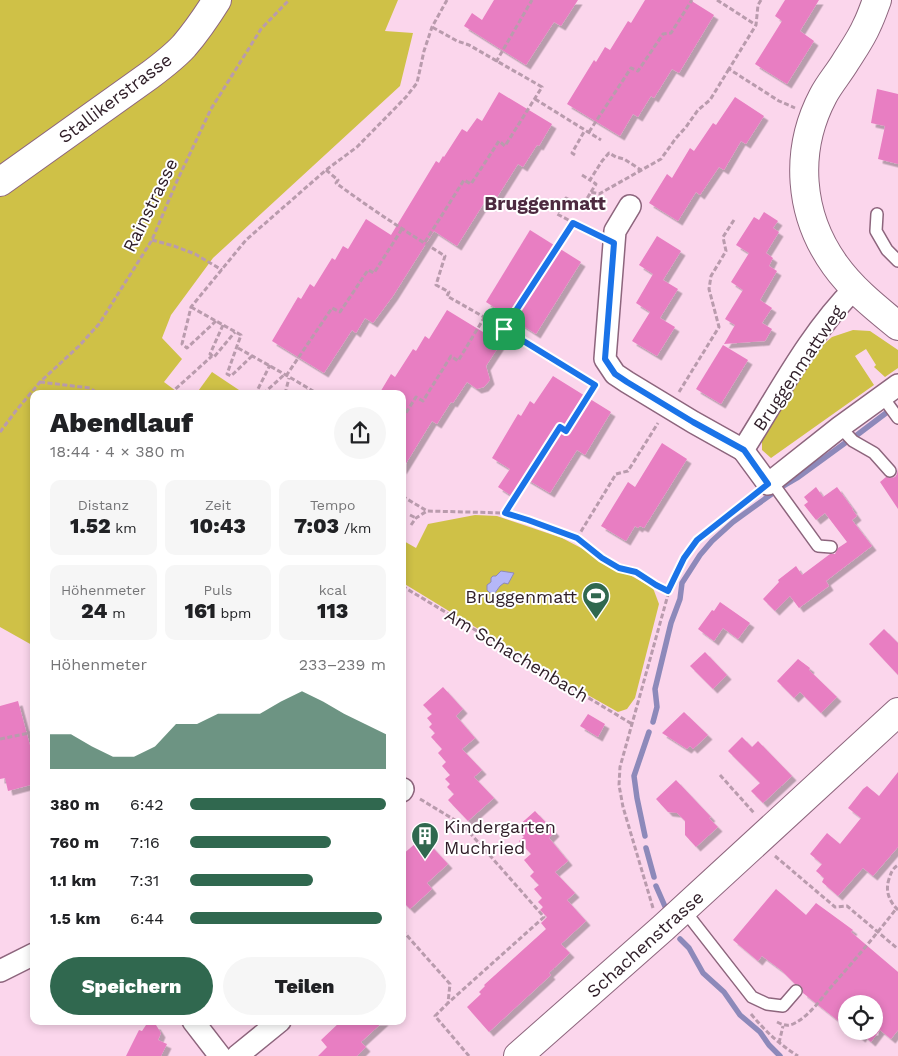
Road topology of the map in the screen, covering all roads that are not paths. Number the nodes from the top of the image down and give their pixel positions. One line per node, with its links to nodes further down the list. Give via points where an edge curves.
1 (217, 0): 3 (street, Stallikerstrasse, via 197,29 167,61)
2 (877, 0): 7 (street, via 866,26 824,94 805,148 804,180 809,214 821,244)
3 (0, 182)
4 (630, 206): 12 (street, Bruggenmattweg, via 615,231 605,359 615,374 627,382)
5 (877, 214): 6 (lane, via 876,231)
6 (898, 261)
7 (855, 288): 8 (street); 12 (street, Bruggenmattweg, via 805,350)
8 (898, 326)
9 (890, 390): 10 (lane); 11 (street)
10 (898, 418)
11 (840, 427): 13 (lane, via 853,441 874,453); 14 (street)
12 (744, 450): 14 (street, Bruggenmattweg)
13 (890, 471)
14 (769, 482): 15 (lane, via 818,546)
15 (831, 547)
16 (898, 712): 17 (street, Schachenstrasse, via 770,841)
17 (684, 910): 20 (lane, via 752,997 767,1004 784,1006); 25 (street, Schachenstrasse)
18 (30, 956): 19 (street)
19 (0, 971)
20 (796, 991)
21 (196, 1025): 23 (street)
22 (275, 1025): 24 (street)
23 (220, 1056)
24 (238, 1056)
25 (518, 1056)

